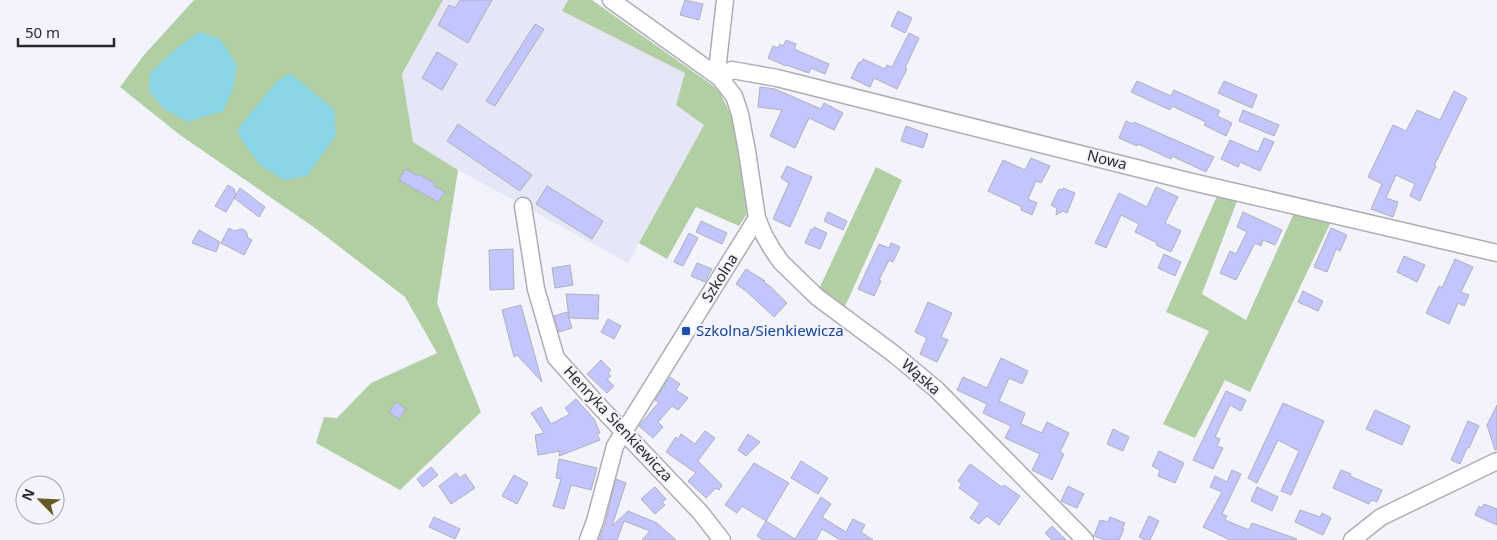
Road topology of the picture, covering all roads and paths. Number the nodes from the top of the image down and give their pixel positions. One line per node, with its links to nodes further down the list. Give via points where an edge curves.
1 (611, 0): 3 (street)
2 (726, 0): 3 (street, via 718,62)
3 (720, 78): 5 (street, via 734,96 740,114); 6 (street, Nowa, via 732,70 777,78)
4 (523, 206): 7 (street, Henryka Sienkiewicza, via 536,289 556,358)
5 (757, 218): 7 (street, Szkolna); 11 (street, Wąska, via 781,262 805,286 937,390)
6 (1497, 253)
7 (623, 432): 9 (street, Szkolna, via 615,446); 10 (street, Henryka Sienkiewicza, via 700,512)
8 (1497, 461): 12 (street, via 1381,516)
9 (588, 540)
10 (722, 540)
11 (1085, 540)
12 (1352, 540)

